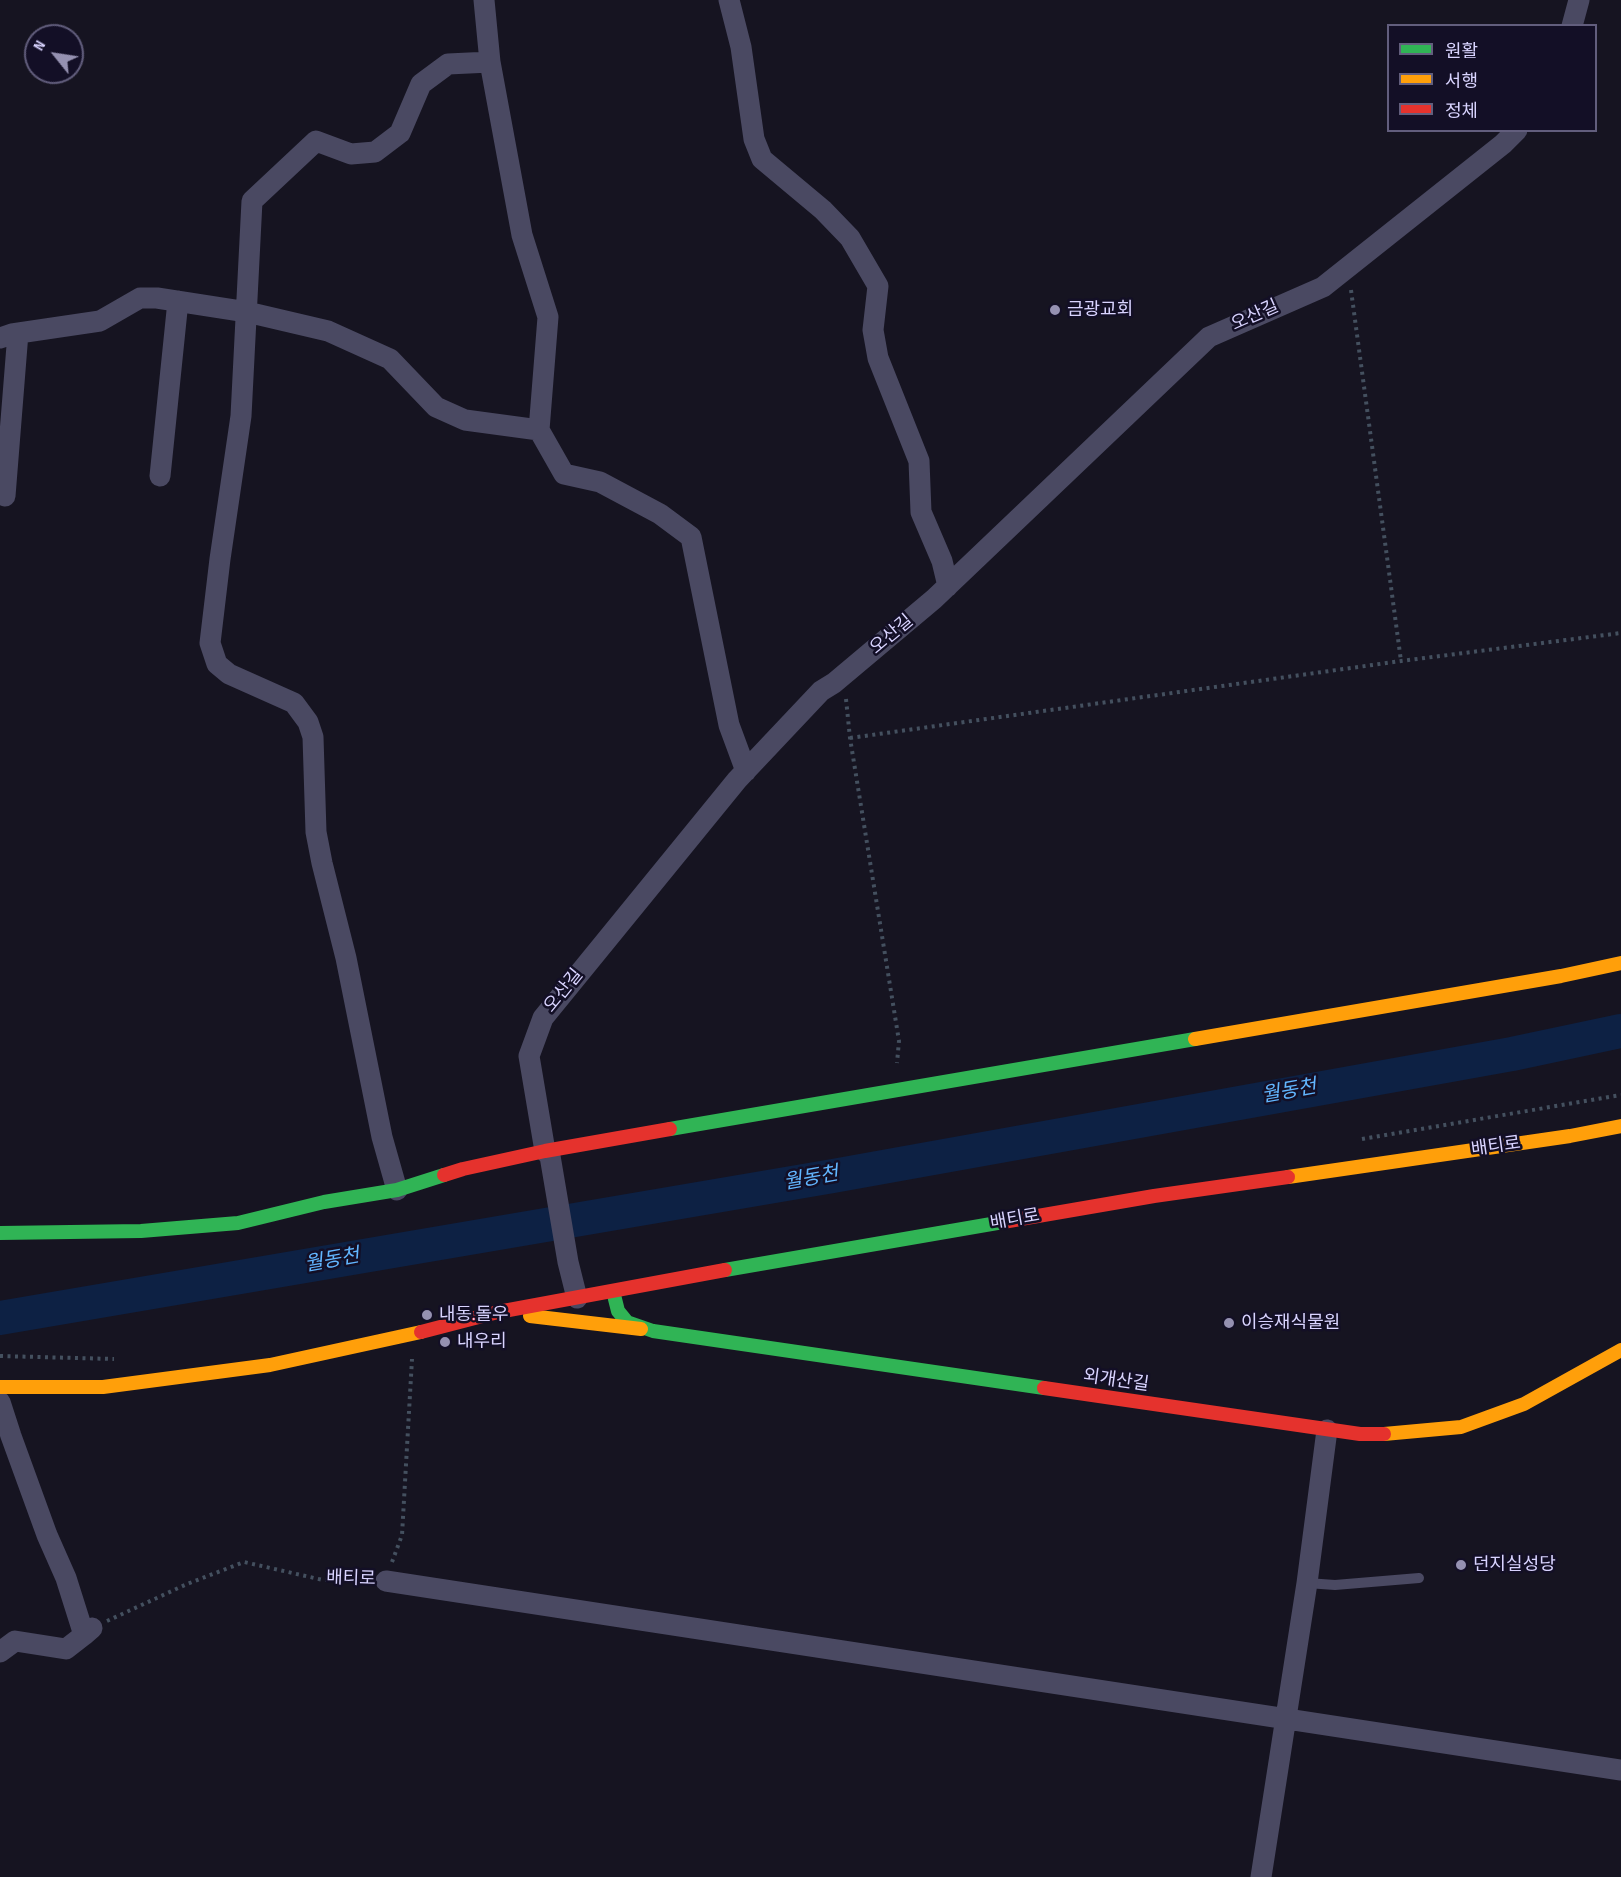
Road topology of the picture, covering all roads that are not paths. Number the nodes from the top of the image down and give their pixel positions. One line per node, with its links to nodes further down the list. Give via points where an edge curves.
1 (484, 0): 5 (street)
2 (729, 0): 13 (street, via 741,47 754,139 762,159 824,210 850,238 878,286 873,330 878,358 919,461 921,512)
3 (1580, 0): 4 (street)
4 (1573, 24)
5 (490, 62): 8 (street, via 448,64 422,84 400,133 375,152 351,154 316,141 252,201); 10 (street, via 522,235 548,317)
6 (1515, 132): 13 (street, 오산길, via 1323,287 1209,337)
7 (178, 302): 8 (street); 9 (street, via 140,298 100,321); 11 (street)
8 (247, 312): 10 (street, via 328,331 390,359 436,407 465,420); 18 (street, via 241,416 210,642 217,664 229,674 294,703 308,722 313,737 316,832)
9 (9, 336): 12 (street)
10 (539, 430): 14 (street, via 564,474 600,482 660,514 691,537 729,725)
11 (160, 476)
12 (5, 496)
13 (948, 586): 14 (street, 오산길, via 821,691)
14 (746, 771): 17 (street, 오산길, via 543,1018 529,1056)
15 (1621, 963): 17 (street)
16 (1621, 1126): 20 (street, 배티로, via 1154,1196)
17 (547, 1153): 18 (street, via 463,1169); 23 (street, 오산길)
18 (397, 1190): 19 (street, via 324,1202 238,1223 141,1231)
19 (0, 1233)
20 (676, 1278): 21 (street, 배티로); 22 (street)
21 (614, 1291): 23 (street, 배티로); 26 (street, 외개산길, via 618,1311 627,1322)
22 (656, 1293)
23 (577, 1298): 24 (street, 배티로)
24 (498, 1312): 26 (street); 28 (street, 배티로, via 270,1365 103,1387)
25 (646, 1316): 26 (street)
26 (653, 1331): 30 (street, 외개산길)
27 (1621, 1350): 30 (street, 외개산길, via 1524,1404 1461,1427 1389,1434)
28 (0, 1387)
29 (0, 1402): 34 (street, via 35,1502 88,1631 66,1649 15,1641)
30 (1327, 1430): 33 (street)
31 (1419, 1578): 33 (lane, via 1335,1586)
32 (386, 1581): 35 (street)
33 (1307, 1583): 35 (street)
34 (0, 1652)
35 (1286, 1718): 36 (street); 37 (street)
36 (1621, 1770)
37 (1261, 1877)

